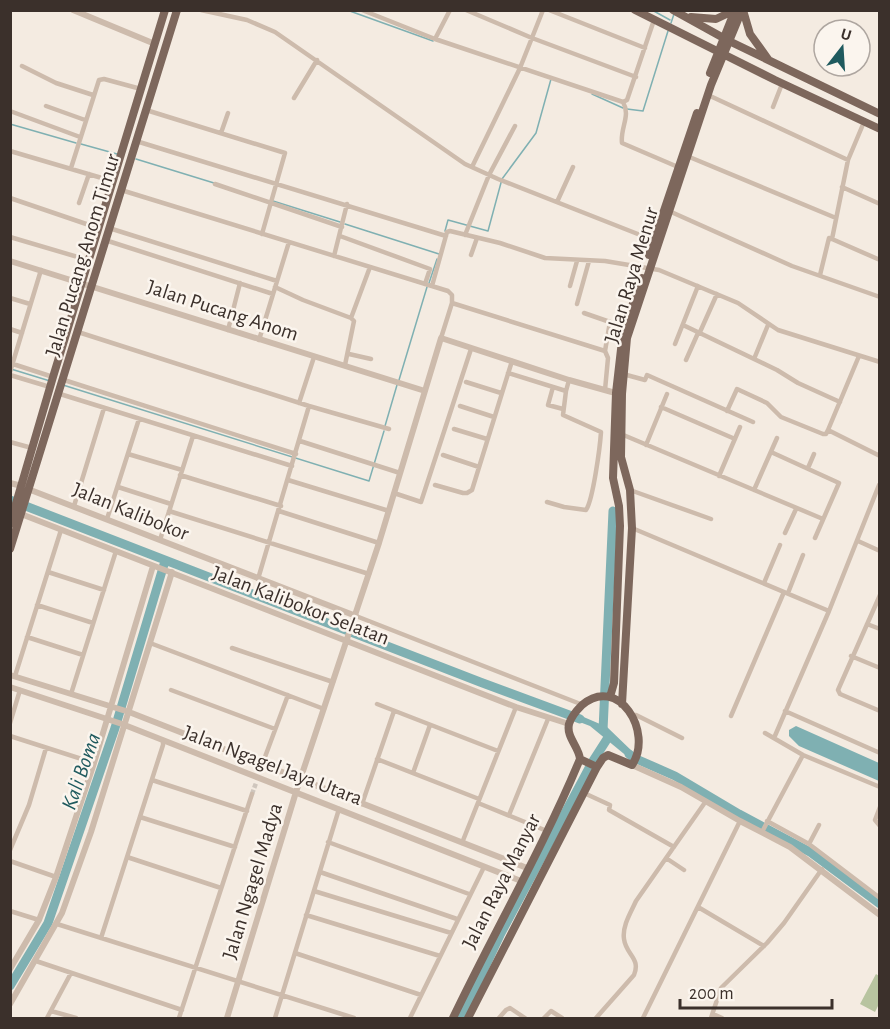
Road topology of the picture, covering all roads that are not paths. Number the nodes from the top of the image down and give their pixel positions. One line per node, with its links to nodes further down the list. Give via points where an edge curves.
1 (72, 10): 19 (street)
2 (165, 10): 19 (main road, Jalan Pucang Anom Timur)
3 (177, 10): 36 (main road, Jalan Pucang Anom Timur)
4 (201, 10): 22 (street, via 260,24)
5 (362, 10): 16 (street)
6 (450, 10): 16 (street)
7 (466, 10): 15 (street)
8 (543, 10): 15 (street)
9 (549, 10): 20 (street)
10 (635, 10): 14 (main road)
11 (735, 10): 13 (main road, via 716,19); 18 (main road, Jalan Raya Menur)
12 (742, 10): 18 (main road, Jalan Raya Menur); 23 (main road, via 750,34)
13 (680, 14): 18 (main road)
14 (656, 21): 17 (main road); 20 (street)
15 (532, 38): 26 (street); 27 (street)
16 (435, 39): 26 (street)
17 (694, 40): 21 (main road); 25 (main road, via 708,53)
18 (727, 40): 21 (main road, Jalan Raya Menur); 23 (main road)
19 (155, 44): 29 (main road, Jalan Pucang Anom Timur)
20 (645, 48): 27 (street)
21 (721, 54): 25 (main road, Jalan Raya Menur); 28 (main road); 30 (main road, Jalan Raya Menur)
22 (317, 60): 32 (street); 50 (street)
23 (772, 63): 39 (main road)
24 (22, 66): 31 (street)
25 (712, 68): 52 (main road, Jalan Raya Menur)
26 (520, 69): 33 (street); 50 (street)
27 (636, 77): 33 (street)
28 (782, 84): 35 (street); 41 (main road)
29 (141, 89): 31 (street, via 102,79); 57 (main road, Jalan Pucang Anom Timur)
30 (708, 94): 48 (main road, Jalan Raya Menur); 49 (street)
31 (93, 95): 40 (street)
32 (294, 98)
33 (625, 101): 52 (street, via 622,142)
34 (46, 106): 40 (street)
35 (773, 106)
36 (146, 110): 44 (street); 46 (main road, Jalan Pucang Anom Timur)
37 (10, 111): 45 (street)
38 (228, 113): 44 (street)
39 (879, 114)
40 (86, 120): 45 (street)
41 (864, 122): 43 (main road); 49 (street)
42 (515, 126): 55 (street)
43 (879, 129)
44 (221, 133): 58 (street, via 285,152)
45 (79, 141): 53 (street)
46 (136, 141): 58 (street); 61 (main road, Jalan Pucang Anom Timur)
47 (10, 151): 53 (street)
48 (687, 156): 56 (main road, Jalan Raya Menur); 69 (street)
49 (848, 160): 60 (street)
50 (472, 167): 55 (street)
51 (573, 167): 64 (street)
52 (678, 167): 56 (main road, Jalan Raya Menur)
53 (70, 168): 54 (street)
54 (89, 174): 57 (street); 65 (street)
55 (489, 175): 64 (street); 74 (street)
56 (676, 178): 68 (main road, Jalan Raya Menur); 81 (main road, Jalan Raya Menur)
57 (112, 181): 71 (main road, Jalan Pucang Anom Timur)
58 (276, 183): 63 (street); 66 (street)
59 (215, 184): 63 (street)
60 (842, 187): 67 (street); 69 (street)
61 (121, 190): 72 (main road, Jalan Pucang Anom Timur); 73 (street)
62 (10, 198): 71 (street)
63 (272, 201): 70 (street); 73 (street)
64 (557, 202): 81 (street)
65 (79, 203)
66 (347, 204): 70 (street); 75 (street)
67 (879, 204)
68 (669, 211): 95 (main road, Jalan Raya Menur); 97 (street)
69 (836, 218): 79 (street)
70 (342, 225): 77 (street)
71 (98, 228): 89 (main road, Jalan Pucang Anom Timur)
72 (109, 228): 80 (main road, Jalan Pucang Anom Timur); 83 (street)
73 (262, 234): 82 (street)
74 (466, 234): 75 (street, via 449,231); 78 (street)
75 (444, 235): 101 (street)
76 (10, 237): 89 (street)
77 (339, 237): 85 (street); 101 (street, via 430,269)
78 (477, 238): 84 (street); 90 (street, via 545,258)
79 (832, 239): 87 (street); 97 (street, via 829,238)
80 (105, 240): 92 (street); 102 (main road, Jalan Pucang Anom Timur)
81 (653, 240): 95 (main road, Jalan Raya Menur)
82 (289, 242): 85 (street); 100 (street)
83 (188, 254): 86 (street); 92 (street)
84 (471, 255)
85 (334, 256): 93 (street)
86 (198, 257): 94 (street); 100 (street)
87 (879, 260)
88 (10, 261): 96 (street, Jalan Pucang Anom)
89 (88, 261): 98 (main road, Jalan Pucang Anom Timur)
90 (577, 261): 91 (street); 103 (street)
91 (589, 261): 95 (street); 111 (street)
92 (184, 266): 94 (street)
93 (370, 267): 101 (street); 113 (street)
94 (194, 269): 99 (street)
95 (648, 269): 104 (street); 137 (main road, Jalan Raya Menur, via 628,334); 147 (main road, Jalan Raya Menur, via 623,332)
96 (41, 270): 98 (street, Jalan Pucang Anom); 110 (street)
97 (820, 275): 107 (street)
98 (82, 283): 102 (street, Jalan Pucang Anom); 139 (main road, Jalan Pucang Anom Timur)
99 (240, 284): 105 (street); 117 (street)
100 (276, 284): 105 (street); 113 (street, via 303,300)
101 (429, 285): 109 (street, via 448,291)
102 (93, 286): 117 (street, Jalan Pucang Anom); 118 (main road, Jalan Pucang Anom Timur)
103 (570, 286)
104 (698, 286): 106 (street); 114 (street)
105 (273, 294): 122 (street)
106 (717, 294): 115 (street, via 738,303); 119 (street)
107 (879, 297)
108 (10, 298): 110 (street)
109 (452, 303): 121 (street); 125 (street)
110 (30, 304): 120 (street)
111 (577, 304)
112 (584, 313): 125 (street, via 610,322)
113 (351, 318): 126 (street, via 355,324)
114 (683, 324): 119 (street); 123 (street)
115 (768, 325): 127 (street); 130 (street)
116 (10, 329): 120 (street)
117 (228, 330): 122 (street, Jalan Pucang Anom)
118 (78, 332): 141 (main road, Jalan Pucang Anom Timur); 150 (street)
119 (699, 332): 130 (street); 131 (street)
120 (22, 333): 135 (street)
121 (441, 338): 124 (street); 144 (street, Jalan Ngagel Madya)
122 (259, 340): 128 (street, Jalan Pucang Anom)
123 (675, 344)
124 (471, 349): 132 (street); 196 (street, via 421,502)
125 (605, 351): 143 (street, via 609,358)
126 (349, 354): 129 (street); 134 (street)
127 (859, 356): 133 (street); 149 (street)
128 (314, 357): 134 (street, Jalan Pucang Anom); 150 (street)
129 (371, 359)
130 (754, 359): 149 (street)
131 (686, 360)
132 (512, 361): 136 (street); 138 (street)
133 (879, 362)
134 (345, 365): 144 (street, Jalan Pucang Anom)
135 (11, 368): 139 (street); 139 (street)
136 (508, 373): 142 (street); 146 (street)
137 (624, 374): 147 (main road, Jalan Raya Menur); 156 (street, via 645,380 647,375)
138 (568, 380): 143 (street); 145 (street)
139 (51, 382): 160 (main road, Jalan Pucang Anom Timur)
140 (466, 382): 146 (street)
141 (62, 386): 154 (street); 164 (main road, Jalan Pucang Anom Timur); 180 (street)
142 (553, 387): 145 (street); 155 (street, via 548,405)
143 (605, 390): 147 (street)
144 (425, 391): 184 (street, Jalan Ngagel Madya)
145 (566, 391): 155 (street)
146 (501, 393): 157 (street)
147 (619, 394): 166 (main road, Jalan Raya Menur); 188 (main road, Jalan Raya Menur)
148 (667, 394): 153 (street)
149 (840, 402): 165 (street)
150 (299, 403): 151 (street)
151 (309, 406): 162 (street); 171 (street)
152 (460, 406): 157 (street)
153 (661, 407): 170 (street); 173 (street)
154 (104, 408): 158 (street); 201 (street)
155 (563, 409): 198 (street, via 566,417 601,433 588,507 584,510)
156 (727, 411): 159 (street); 165 (street, via 737,388 767,403 782,417 823,434)
157 (494, 417): 169 (street)
158 (139, 419): 167 (street); 176 (street)
159 (753, 422)
160 (38, 427): 164 (main road); 174 (main road, Jalan Pucang Anom Timur)
161 (740, 427): 170 (street)
162 (386, 428)
163 (454, 429): 169 (street)
164 (48, 430): 195 (main road, Jalan Pucang Anom Timur)
165 (828, 430): 178 (street)
166 (621, 434): 173 (street); 185 (main road, Jalan Raya Menur)
167 (193, 436): 180 (street); 183 (street)
168 (777, 438): 175 (street)
169 (487, 439): 181 (street)
170 (735, 439): 186 (street)
171 (300, 441): 180 (street); 184 (street)
172 (10, 442): 174 (street)
173 (646, 445): 186 (street)
174 (32, 448): 195 (main road, Jalan Pucang Anom Timur)
175 (771, 452): 182 (street); 194 (street)
176 (128, 454): 183 (street); 192 (street)
177 (814, 454): 182 (street)
178 (879, 454)
179 (443, 456): 181 (street)
180 (294, 459): 187 (street)
181 (479, 467): 190 (street, via 471,492)
182 (808, 468): 210 (street, via 840,484)
183 (181, 473): 199 (street); 203 (street)
184 (400, 473): 196 (street, Jalan Ngagel Madya)
185 (626, 476): 188 (main road, via 621,481); 193 (main road, Jalan Raya Menur)
186 (719, 476): 194 (street)
187 (288, 480): 203 (street); 207 (street)
188 (613, 480): 197 (main road, Jalan Raya Menur)
189 (10, 483): 195 (street, Jalan Kalibokor)
190 (435, 485)
191 (879, 485): 200 (street)
192 (118, 487): 199 (street); 208 (street)
193 (630, 490): 197 (main road); 209 (street); 212 (main road, Jalan Raya Menur)
194 (754, 490): 204 (street)
195 (24, 492): 201 (street, Jalan Kalibokor); 205 (main road, Jalan Pucang Anom Timur)
196 (394, 493): 207 (street, Jalan Ngagel Madya)
197 (616, 495): 229 (main road, Jalan Raya Menur, via 620,517)
198 (547, 502)
199 (171, 504): 206 (street)
200 (873, 504): 202 (street); 217 (street)
201 (74, 506): 208 (street, Jalan Kalibokor)
202 (879, 507)
203 (280, 508): 218 (street); 219 (street)
204 (796, 509): 210 (street); 214 (street)
205 (17, 511): 211 (main road); 213 (street, Jalan Kalibokor Selatan); 221 (main road)
206 (169, 511): 216 (street); 218 (street)
207 (389, 511): 219 (street, Jalan Ngagel Madya)
208 (107, 519): 216 (street, Jalan Kalibokor)
209 (711, 519)
210 (823, 519): 215 (street)
211 (10, 524)
212 (632, 528): 230 (main road, Jalan Raya Menur); 232 (street)
213 (61, 530): 223 (street, Jalan Kalibokor Selatan); 226 (street)
214 (785, 533)
215 (815, 538)
216 (160, 540): 231 (street, Jalan Kalibokor)
217 (858, 541): 222 (street); 237 (street)
218 (270, 543): 228 (street); 231 (street)
219 (379, 543): 228 (street, Jalan Ngagel Madya)
220 (780, 545): 232 (street)
221 (10, 549)
222 (879, 551)
223 (115, 554): 225 (street, Jalan Kalibokor Selatan); 233 (street)
224 (803, 555): 234 (street)
225 (155, 566): 227 (street, Jalan Kalibokor Selatan); 260 (street)
226 (48, 572): 233 (street); 236 (street)
227 (170, 572): 243 (street, Jalan Kalibokor Selatan); 244 (street)
228 (369, 574): 238 (street, Jalan Ngagel Madya)
229 (618, 578): 230 (main road); 256 (main road, Jalan Raya Menur, via 614,683)
230 (628, 578): 258 (main road, Jalan Raya Menur)
231 (258, 579): 238 (street, Jalan Kalibokor)
232 (764, 583): 234 (street)
233 (104, 590): 239 (street)
234 (786, 593): 237 (street); 268 (street)
235 (879, 595): 240 (street)
236 (37, 605): 239 (street); 242 (street)
237 (829, 611): 264 (street)
238 (355, 620): 243 (street, Jalan Ngagel Madya); 259 (street)
239 (93, 623): 246 (street)
240 (867, 624): 241 (street); 247 (street)
241 (879, 629)
242 (27, 637): 246 (street); 249 (street)
243 (349, 638): 250 (street, Jalan Ngagel Madya); 261 (street, Jalan Kalibokor Selatan)
244 (150, 643): 255 (street); 266 (street)
245 (232, 648): 250 (street)
246 (83, 655): 254 (street)
247 (851, 656): 248 (street); 265 (street, via 838,691)
248 (879, 669)
249 (13, 676): 254 (street, Jalan Ngagel Jaya Utara)
250 (333, 682): 262 (street, Jalan Ngagel Madya)
251 (10, 687): 252 (street, Jalan Ngagel Jaya Utara)
252 (20, 690): 269 (street, Jalan Ngagel Jaya Utara); 271 (street)
253 (171, 690): 275 (street)
254 (71, 694): 260 (street, Jalan Ngagel Jaya Utara)
255 (288, 695): 262 (street); 275 (street)
256 (606, 696): 258 (main road); 259 (main road)
257 (377, 704): 263 (street)
258 (622, 704): 267 (main road)
259 (583, 705): 273 (main road)
260 (113, 707): 266 (street, Jalan Ngagel Jaya Utara); 269 (street)
261 (516, 707): 270 (street, Jalan Kalibokor Selatan); 282 (street)
262 (325, 709): 292 (street, Jalan Ngagel Madya)
263 (394, 711): 274 (street); 285 (street)
264 (785, 711): 279 (street); 283 (street)
265 (879, 711)
266 (127, 712): 272 (street); 289 (street, Jalan Ngagel Jaya Utara)
267 (631, 715): 278 (street); 287 (main road, via 639,736)
268 (731, 716)
269 (110, 719): 272 (street, Jalan Ngagel Jaya Utara); 288 (street)
270 (548, 719): 273 (street, Jalan Kalibokor Selatan); 304 (street)
271 (10, 723)
272 (124, 724): 280 (street, Jalan Ngagel Jaya Utara); 337 (street, via 91,832)
273 (570, 724): 286 (main road)
274 (430, 725): 282 (street); 291 (street)
275 (275, 729): 289 (street)
276 (765, 733): 279 (street)
277 (10, 736): 281 (street)
278 (681, 738)
279 (774, 738): 284 (street)
280 (163, 740): 293 (street); 295 (street, Jalan Ngagel Jaya Utara, via 257,780)
281 (46, 748): 288 (street); 316 (street)
282 (498, 751): 298 (street)
283 (879, 753)
284 (803, 755): 294 (street); 308 (street)
285 (377, 759): 291 (street); 300 (street)
286 (580, 759): 290 (main road); 310 (main road, Jalan Raya Manyar)
287 (635, 760): 290 (main road, via 608,755); 299 (street)
288 (94, 763): 325 (street)
289 (262, 765): 292 (street, Jalan Ngagel Jaya Utara)
290 (597, 767): 296 (main road, Jalan Raya Manyar)
291 (413, 773): 298 (street)
292 (300, 779): 295 (street, Jalan Ngagel Madya); 300 (street, Jalan Ngagel Jaya Utara)
293 (152, 780): 303 (street); 305 (street)
294 (879, 787)
295 (296, 792): 302 (street, Jalan Ngagel Jaya Utara); 347 (street, Jalan Ngagel Madya)
296 (584, 793): 314 (street, via 610,805 609,810); 362 (main road, Jalan Raya Manyar)
297 (252, 794): 303 (street)
298 (479, 801): 304 (street); 312 (street)
299 (706, 801): 306 (street); 314 (street)
300 (362, 804): 312 (street, Jalan Ngagel Jaya Utara)
301 (879, 807): 309 (street, via 874,820)
302 (339, 809): 311 (street); 320 (street, Jalan Ngagel Jaya Utara)
303 (247, 811): 315 (street)
304 (509, 815): 310 (street)
305 (140, 817): 315 (street); 317 (street)
306 (740, 821): 308 (street); 331 (street)
307 (819, 825): 313 (street)
308 (765, 826): 313 (street); 322 (street)
309 (879, 826)
310 (547, 831): 321 (main road, Jalan Raya Manyar)
311 (328, 842): 324 (street); 329 (street)
312 (462, 843): 321 (street, Jalan Ngagel Jaya Utara)
313 (809, 844): 330 (street)
314 (674, 847): 318 (street)
315 (235, 848): 327 (street)
316 (10, 850)
317 (127, 857): 327 (street); 339 (street)
318 (666, 858): 323 (street); 367 (street, via 640,894 626,925 624,941 637,963 634,975)
319 (10, 861): 325 (street)
320 (484, 867): 326 (street, Jalan Ngagel Jaya Utara); 329 (street)
321 (527, 868): 326 (main road, Jalan Raya Manyar)
322 (822, 869): 334 (street); 340 (street)
323 (684, 870)
324 (320, 872): 328 (street); 335 (street)
325 (56, 877): 336 (street)
326 (521, 881): 361 (main road, Jalan Raya Manyar)
327 (221, 888): 344 (street)
328 (314, 891): 333 (street); 338 (street)
329 (469, 894): 335 (street)
330 (879, 898)
331 (698, 907): 340 (street); 368 (street)
332 (10, 911): 336 (street)
333 (306, 915): 341 (street); 342 (street)
334 (879, 915)
335 (457, 919): 338 (street)
336 (39, 920): 345 (street)
337 (57, 924): 339 (street); 343 (street)
338 (451, 933): 342 (street)
339 (101, 938): 344 (street)
340 (764, 946): 353 (street, via 721,988)
341 (295, 953): 348 (street); 349 (street)
342 (440, 956): 348 (street)
343 (36, 961): 346 (street); 350 (street)
344 (195, 968): 347 (street); 351 (street)
345 (10, 969)
346 (71, 973): 351 (street); 352 (street)
347 (238, 982): 349 (street); 357 (street, Jalan Ngagel Madya)
348 (421, 995): 360 (street)
349 (282, 996): 358 (street); 359 (street)
350 (10, 1004)
351 (182, 1010): 356 (street)
352 (51, 1011): 354 (street); 355 (street)
353 (712, 1016): 369 (street)
354 (47, 1018)
355 (76, 1018)
356 (179, 1018)
357 (227, 1018)
358 (275, 1018)
359 (354, 1018)
360 (410, 1018)
361 (453, 1018)
362 (468, 1018)
363 (499, 1018): 364 (street, via 510,1008)
364 (525, 1018)
365 (544, 1018): 366 (street, via 551,1011)
366 (562, 1018)
367 (596, 1018)
368 (643, 1018)
369 (722, 1018)

